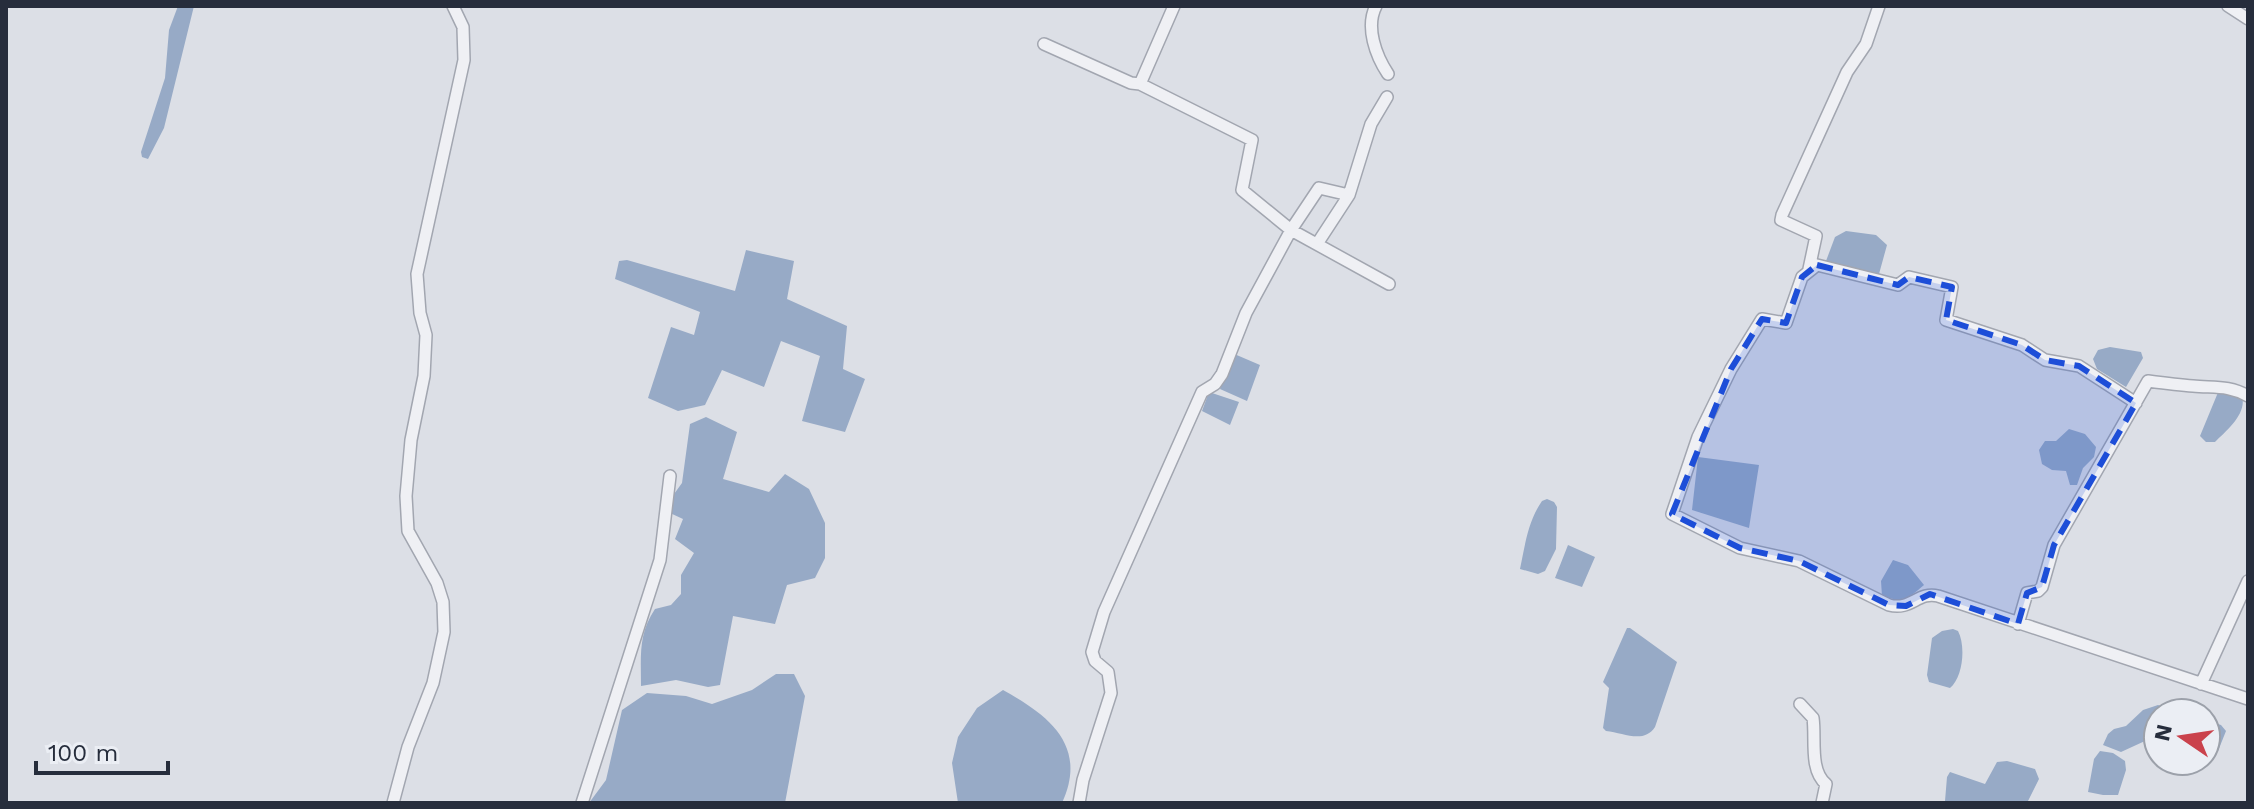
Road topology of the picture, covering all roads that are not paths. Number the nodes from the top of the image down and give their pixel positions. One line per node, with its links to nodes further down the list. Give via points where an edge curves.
1 (453, 6): 24 (street, via 463,27 464,60 417,274 426,335 424,376 406,496 408,531 437,583 445,619 433,683)
2 (1174, 6): 9 (street)
3 (1376, 6): 8 (street, via 1374,47)
4 (1879, 6): 14 (street, via 1866,44 1847,72 1782,215 1785,223 1816,236)
5 (2228, 6): 6 (street)
6 (2248, 19)
7 (1044, 44): 9 (street)
8 (1388, 74)
9 (1140, 84): 12 (street, via 1252,140 1242,190)
10 (1387, 97): 11 (street, via 1371,124)
11 (1349, 195): 12 (street, via 1319,188); 13 (street)
12 (1291, 230): 13 (street); 26 (street, via 1246,313 1222,374 1202,392 1104,612 1092,652 1108,672 1111,693)
13 (1317, 244): 15 (street)
14 (1809, 269): 17 (street, via 1817,265 1898,285 1909,277 1952,287 1946,320 2022,345 2045,360 2079,366); 20 (street, via 1786,323 1762,319 1731,369 1698,437 1672,514 1740,548 1799,561 1889,605 1906,606 1930,594)
15 (1389, 284)
16 (2248, 396): 17 (street, via 2222,386 2148,381)
17 (2136, 403): 20 (street, via 2054,545 2042,587 2027,593)
18 (670, 476): 25 (street, via 660,560)
19 (2248, 581): 21 (street)
20 (2018, 624): 21 (street)
21 (2201, 684): 22 (street)
22 (2248, 699)
23 (1800, 704): 27 (street, via 1813,718 1815,764 1826,784)
24 (393, 803)
25 (582, 803)
26 (1079, 803)
27 (1822, 803)

